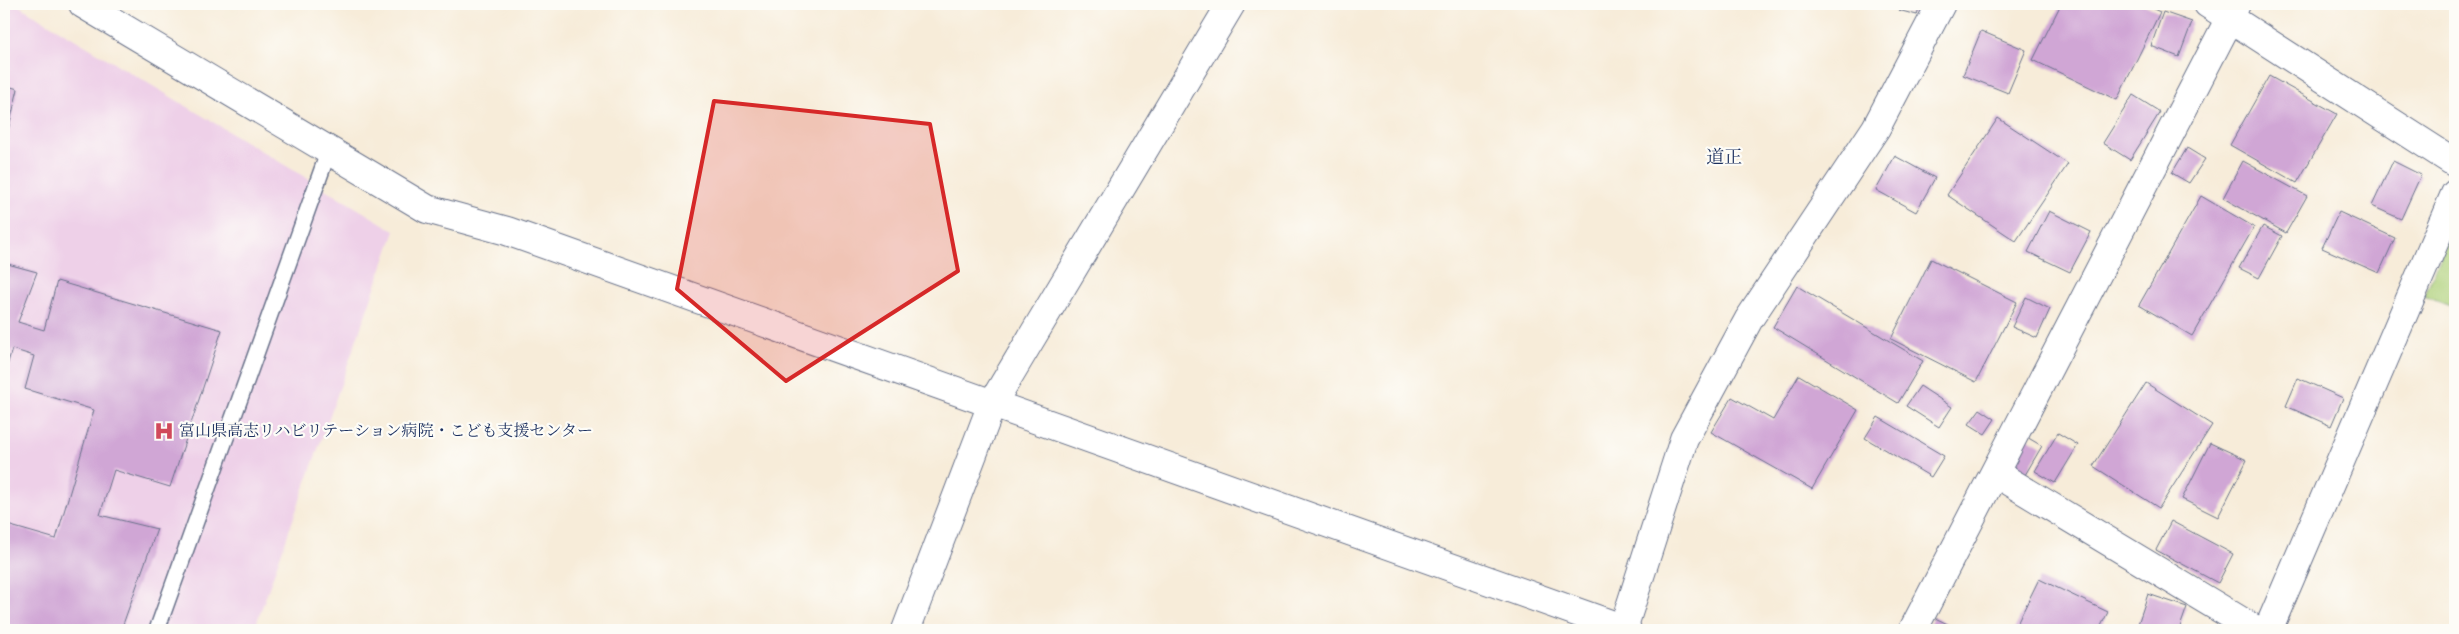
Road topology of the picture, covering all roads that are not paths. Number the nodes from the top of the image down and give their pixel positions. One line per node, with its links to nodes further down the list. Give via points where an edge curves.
1 (83, 4): 5 (street)
2 (1231, 4): 8 (street)
3 (1942, 4): 12 (street, via 1876,128 1749,319 1684,439)
4 (2225, 8): 6 (street); 9 (street)
5 (329, 150): 8 (street, via 427,209 507,230); 10 (lane)
6 (2455, 163)
7 (2455, 194): 15 (street)
8 (992, 404): 11 (street); 12 (street)
9 (1995, 473): 13 (street); 14 (street)
10 (157, 630)
11 (906, 630)
12 (1625, 630)
13 (1913, 630)
14 (2256, 630)
15 (2268, 630)

